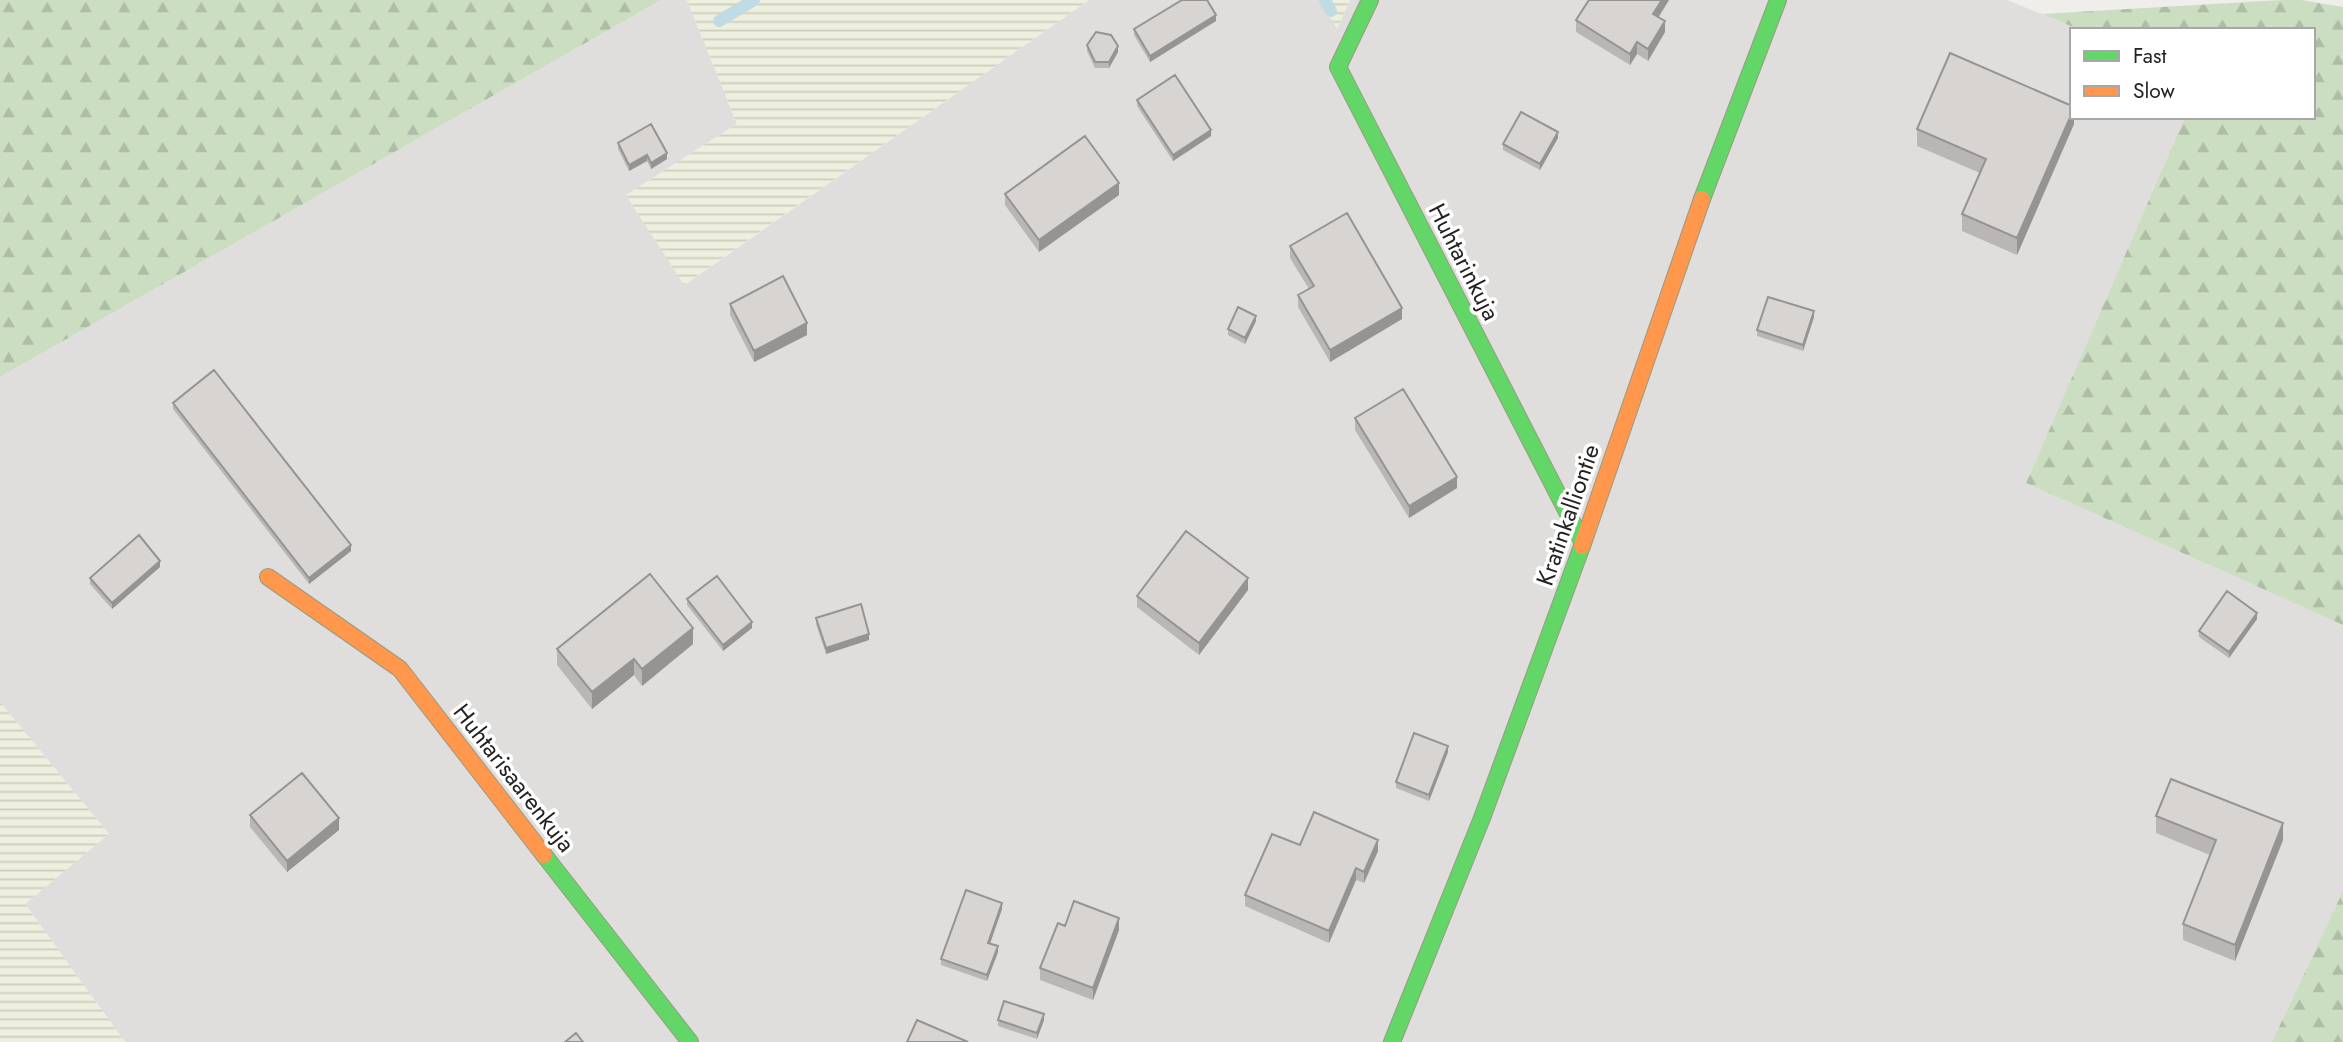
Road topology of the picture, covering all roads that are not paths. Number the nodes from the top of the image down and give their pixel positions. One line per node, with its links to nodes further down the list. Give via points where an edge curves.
1 (1370, 0): 3 (street, Huhtarinkuja, via 1338,67)
2 (1777, 0): 3 (street, Kratinkalliontie, via 1693,223)
3 (1583, 543): 6 (street, Kratinkalliontie, via 1482,818)
4 (268, 577): 5 (street, Huhtarisaarenkuja, via 400,669)
5 (690, 1042)
6 (1392, 1042)

